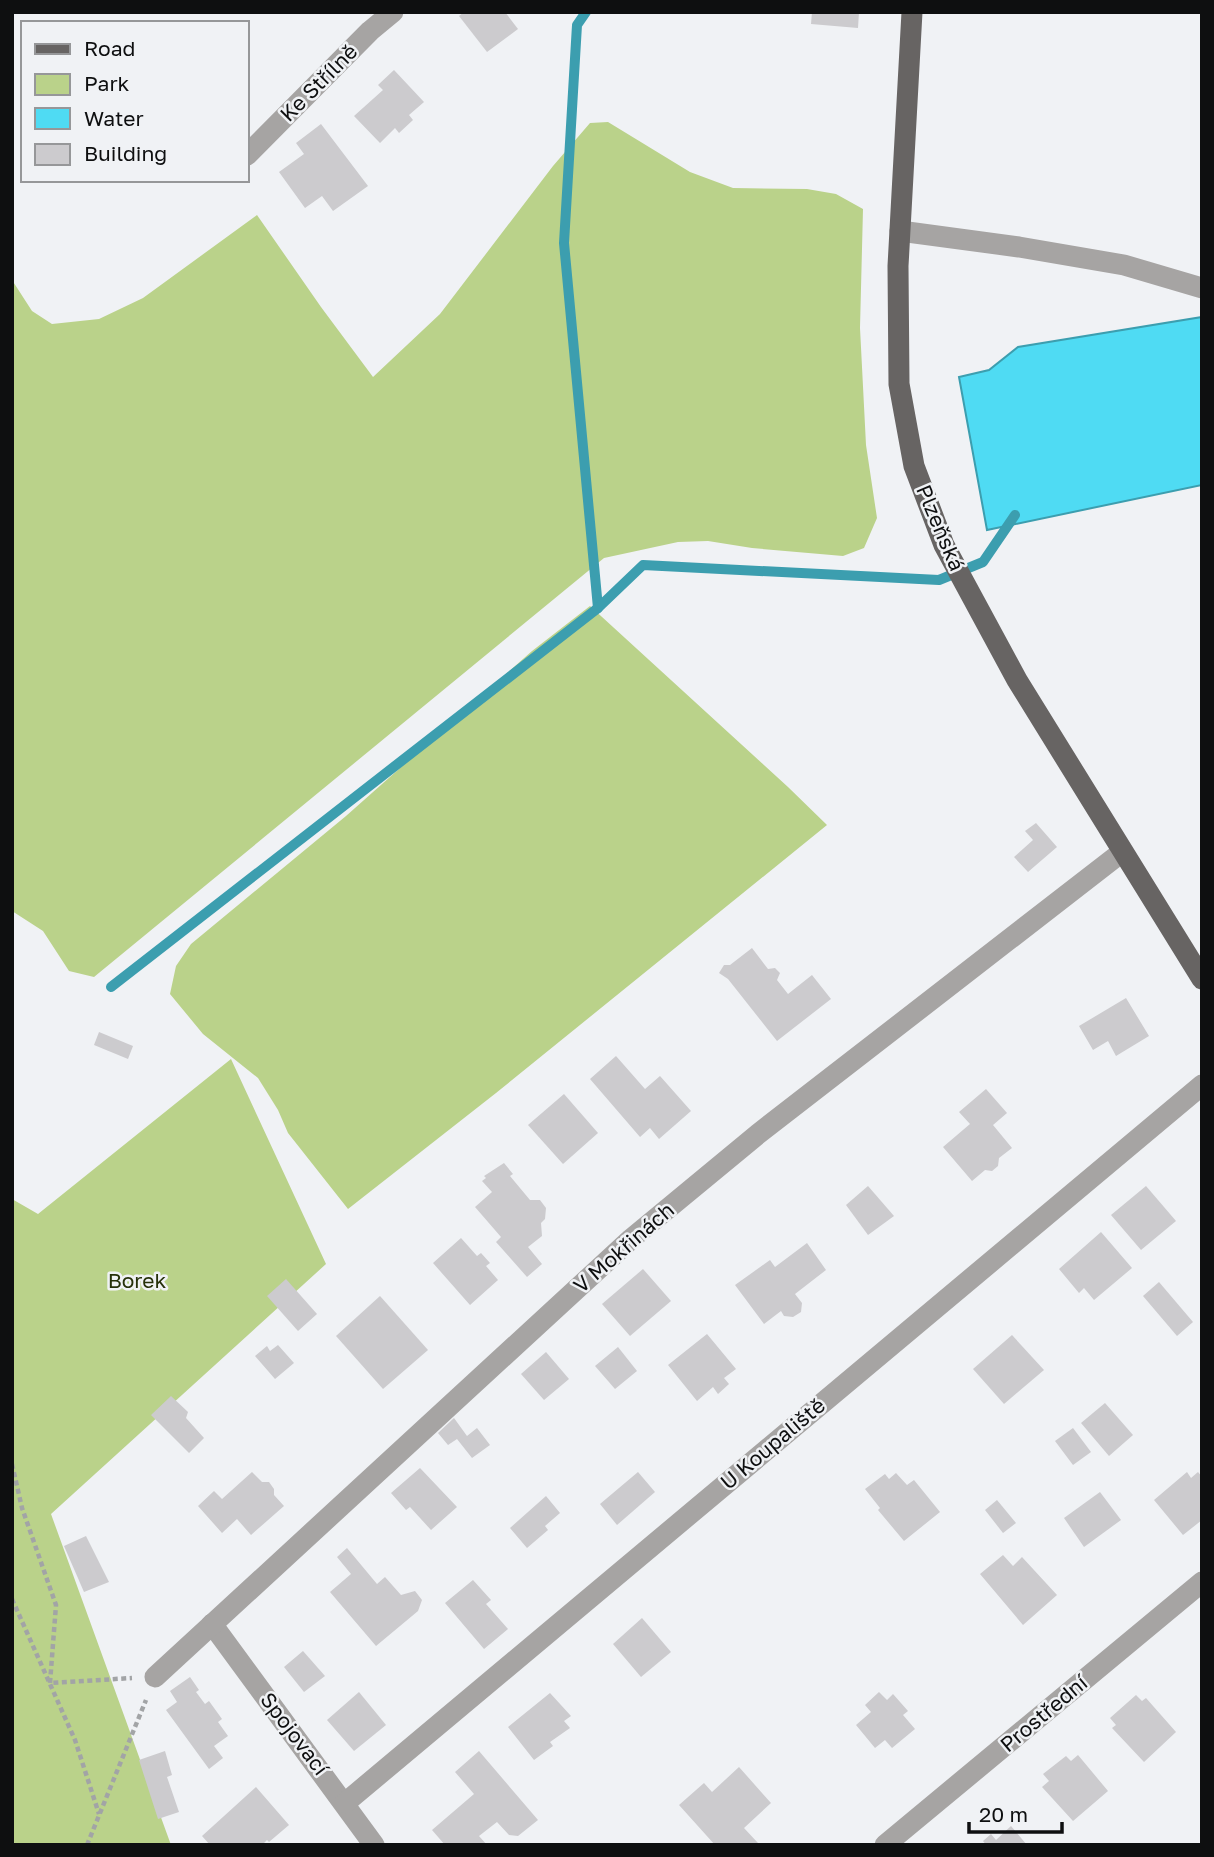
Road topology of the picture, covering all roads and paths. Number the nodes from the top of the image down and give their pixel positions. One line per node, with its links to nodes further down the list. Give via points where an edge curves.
1 (393, 12): 3 (street, Ke Střílně)
2 (912, 12): 4 (main road, Plzeňská)
3 (248, 154)
4 (900, 230): 5 (street, via 1124,265); 6 (main road, Plzeňská, via 899,384 914,466 944,545 1017,680)
5 (1202, 288)
6 (1122, 852): 7 (main road, Plzeňská); 12 (street, V Mokřinách, via 758,1134 631,1239)
7 (1202, 979)
8 (1202, 1085): 15 (street, U Koupaliště)
9 (12, 1464): 14 (path, via 22,1508 57,1605)
10 (1202, 1582): 19 (street, Prostřední)
11 (12, 1599): 14 (path)
12 (212, 1624): 13 (street, V Mokřinách); 15 (street, Spojovací)
13 (155, 1677): 14 (path); 16 (path)
14 (50, 1683): 16 (path)
15 (345, 1803): 18 (street, Spojovací)
16 (99, 1814): 17 (path)
17 (89, 1843)
18 (374, 1845)
19 (885, 1845)

